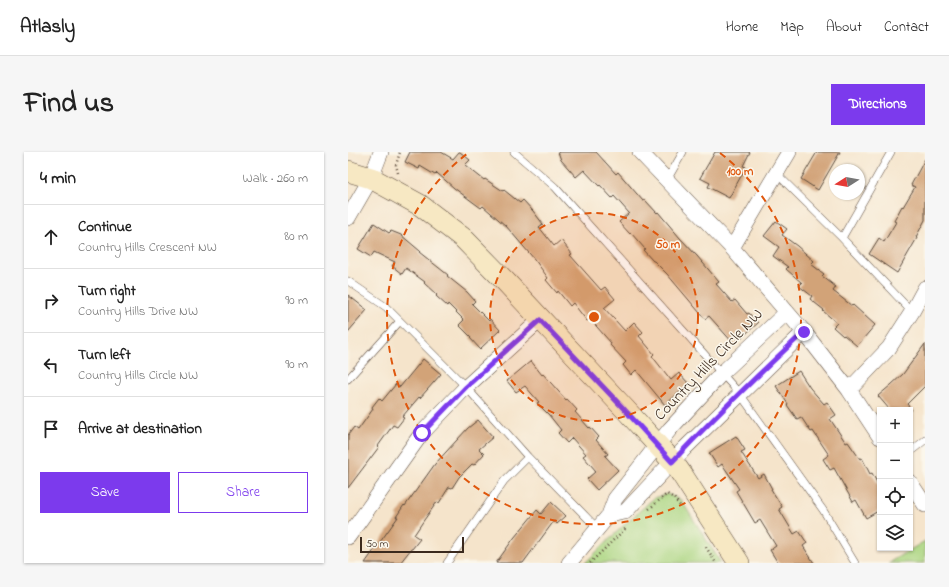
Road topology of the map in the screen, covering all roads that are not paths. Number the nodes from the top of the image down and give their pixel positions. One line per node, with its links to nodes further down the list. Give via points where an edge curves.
1 (381, 152): 9 (street)
2 (514, 152): 21 (lane, via 555,187)
3 (640, 152): 10 (street)
4 (683, 152): 10 (lane)
5 (789, 152): 8 (street)
6 (891, 152): 12 (lane)
7 (348, 171): 9 (street)
8 (777, 174): 12 (lane); 13 (street)
9 (371, 178): 11 (street); 18 (street, via 420,205 464,238)
10 (667, 180): 13 (street)
11 (348, 218)
12 (842, 238): 17 (lane)
13 (732, 248): 16 (street)
14 (348, 281): 19 (lane, via 386,307)
15 (925, 288): 17 (street)
16 (787, 312): 20 (street); 21 (street, Country Hills Circle NW)
17 (912, 312): 24 (street, via 889,348)
18 (540, 320): 23 (street); 28 (street)
19 (400, 321): 22 (lane); 23 (lane)
20 (804, 332): 24 (street); 25 (street)
21 (722, 373): 25 (lane); 28 (street, Country Hills Circle NW)
22 (348, 379)
23 (466, 387): 30 (lane); 36 (street, via 422,433)
24 (849, 390): 26 (street)
25 (740, 394): 31 (street); 40 (lane, via 823,510)
26 (877, 432)
27 (925, 440): 29 (lane)
28 (657, 445): 31 (street); 34 (street, Country Hills Circle NW, via 615,499)
29 (913, 450)
30 (528, 457): 35 (lane); 37 (lane, via 504,481)
31 (672, 462): 34 (street, via 625,512); 39 (street)
32 (913, 487): 33 (street)
33 (925, 505)
34 (609, 515): 35 (street, Country Hills Circle NW)
35 (598, 529): 38 (street, Country Hills Circle NW)
36 (348, 538)
37 (447, 563)
38 (569, 563)
39 (739, 563)
40 (856, 563)

